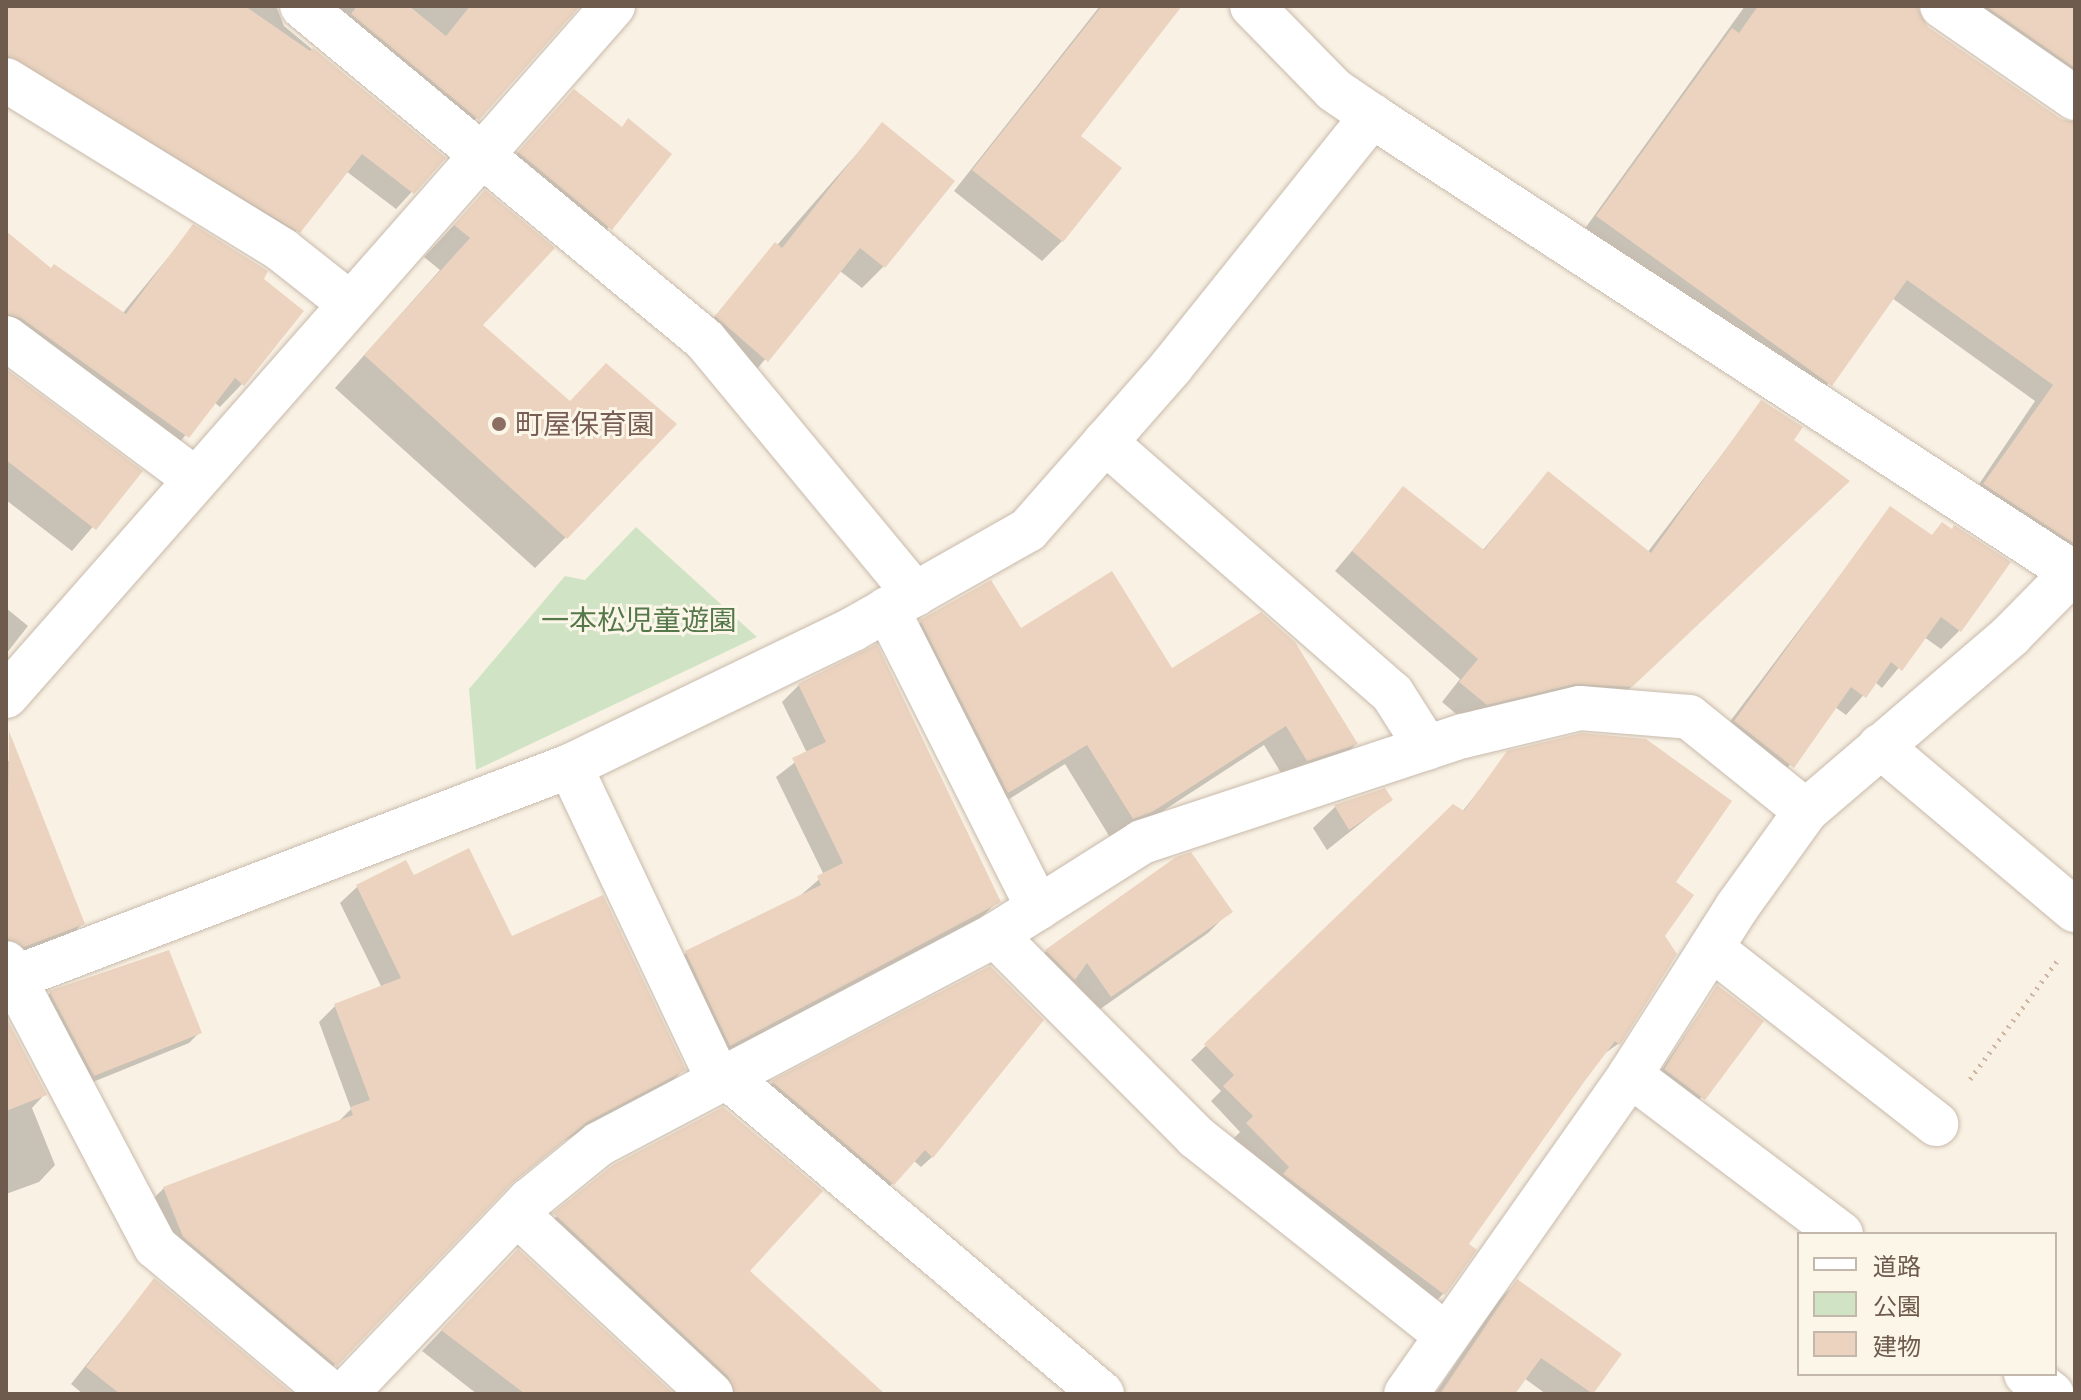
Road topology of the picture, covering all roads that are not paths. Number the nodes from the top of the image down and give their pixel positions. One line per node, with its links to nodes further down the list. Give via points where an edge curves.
1 (302, 6): 8 (street)
2 (613, 6): 8 (street)
3 (1942, 6): 6 (street)
4 (1273, 15): 7 (street, via 1334,90)
5 (6, 80): 9 (street, via 282,250)
6 (2075, 98)
7 (1372, 116): 11 (street); 13 (street)
8 (482, 154): 9 (street); 14 (street, via 705,340)
9 (349, 303): 12 (street)
10 (6, 338): 12 (street)
11 (1105, 442): 14 (street, via 1028,530); 17 (street, via 1392,693)
12 (194, 478): 15 (street)
13 (2074, 572): 16 (street, via 2011,635)
14 (901, 602): 18 (street); 20 (street)
15 (6, 696)
16 (1880, 746): 19 (street); 21 (street)
17 (1427, 748): 19 (street, via 1580,708 1689,717); 20 (street, via 1142,842)
18 (570, 766): 24 (street); 26 (street)
19 (1806, 811): 23 (street)
20 (1038, 908): 22 (street)
21 (2070, 930)
22 (995, 935): 26 (street); 30 (street, via 1196,1137)
23 (1711, 948): 25 (street); 27 (street)
24 (9, 974): 32 (street, via 156,1247)
25 (1630, 1075): 29 (street); 30 (street)
26 (723, 1079): 28 (street, via 599,1144); 35 (street)
27 (1936, 1124)
28 (517, 1214): 33 (street); 34 (street)
29 (1838, 1232)
30 (1446, 1335): 36 (street)
31 (2029, 1376): 37 (street)
32 (332, 1394)
33 (345, 1394)
34 (711, 1394)
35 (1102, 1394)
36 (1406, 1394)
37 (2052, 1394)

